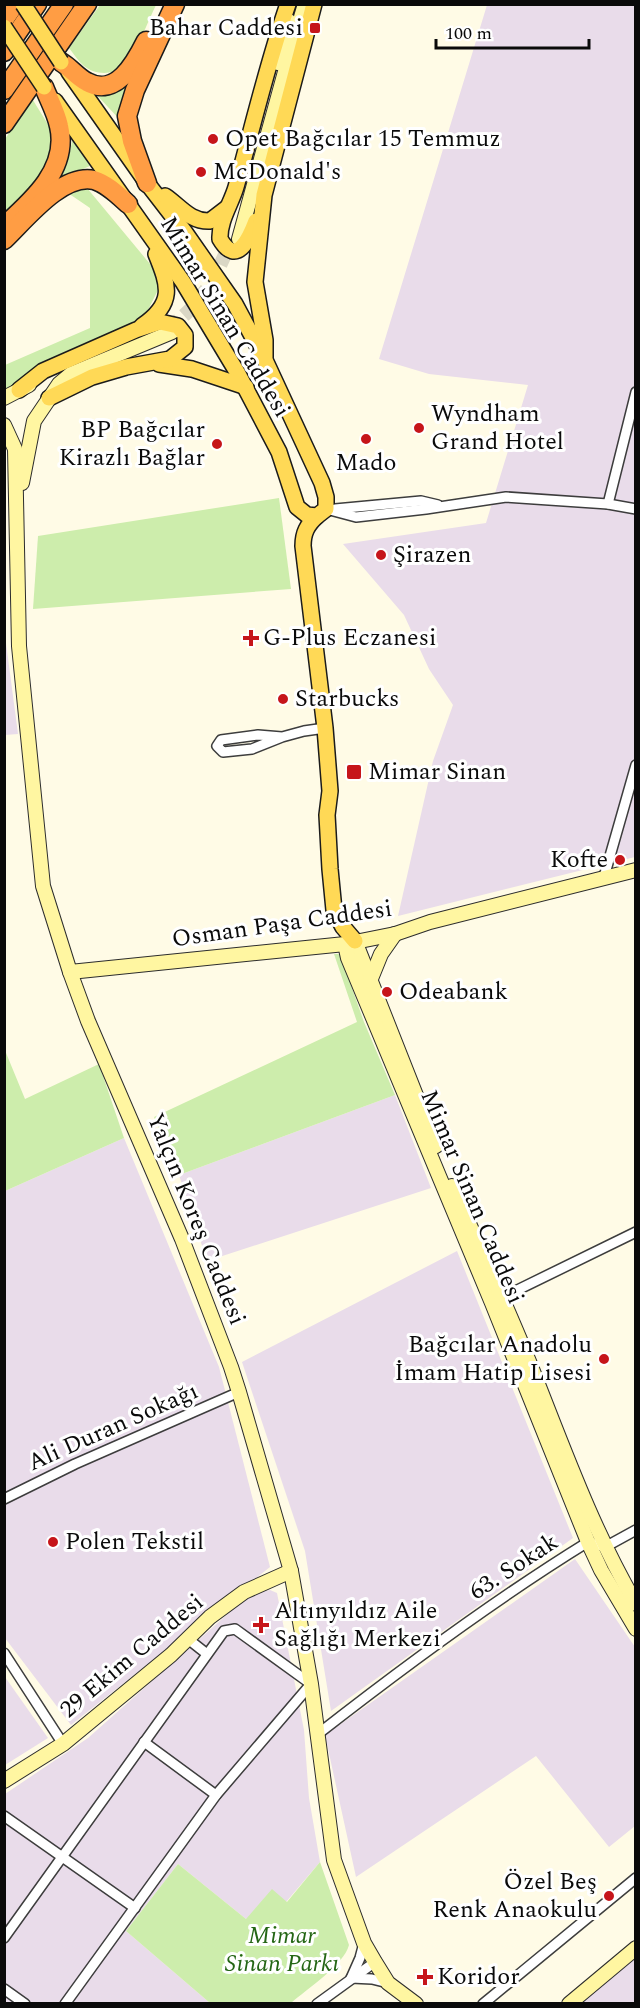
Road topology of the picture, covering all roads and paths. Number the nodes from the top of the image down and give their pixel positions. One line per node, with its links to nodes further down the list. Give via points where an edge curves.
1 (15, 4): 12 (highway)
2 (22, 4): 15 (main road, Mimar Sinan Caddesi, bridge)
3 (37, 4): 14 (highway)
4 (64, 4): 17 (highway)
5 (87, 4): 18 (highway)
6 (163, 4): 15 (highway, via 123,78 98,86 90,84)
7 (175, 4): 19 (highway, via 135,90 128,116)
8 (288, 4): 21 (main road)
9 (294, 4): 10 (street, via 235,239)
10 (306, 4)
11 (314, 4): 20 (main road)
12 (4, 20)
13 (4, 27): 16 (main road, Mimar Sinan Caddesi, bridge)
14 (4, 52)
15 (61, 62): 19 (main road, Mimar Sinan Caddesi)
16 (44, 87): 22 (main road, Mimar Sinan Caddesi); 23 (highway, via 60,126 61,153 49,178)
17 (4, 90)
18 (4, 124)
19 (147, 183): 21 (main road, via 199,220 210,221); 29 (main road, Mimar Sinan Caddesi, via 228,294)
20 (264, 195): 21 (main road, via 250,238 245,245 232,250 222,244 219,235); 29 (main road, via 255,282)
21 (230, 203)
22 (128, 204): 24 (main road, Mimar Sinan Caddesi); 25 (highway, via 101,183 74,180)
23 (4, 226)
24 (148, 231): 26 (main road, via 168,284 162,306 152,320); 31 (main road, Mimar Sinan Caddesi)
25 (4, 240)
26 (136, 330): 30 (main road, via 160,322 178,326 185,335 185,347 178,354); 33 (main road, via 44,371)
27 (172, 332): 34 (street, via 71,374 58,384)
28 (155, 334): 33 (street)
29 (265, 360): 39 (main road, Mimar Sinan Caddesi, via 322,483)
30 (154, 363): 31 (main road, via 192,369); 34 (main road, via 92,377)
31 (246, 387): 39 (main road, Mimar Sinan Caddesi, via 279,452 297,507 307,516)
32 (636, 392): 37 (street)
33 (9, 396)
34 (50, 398): 35 (street)
35 (34, 421): 36 (street, via 20,429); 40 (street)
36 (5, 429): 40 (street, Yalçın Koreş Caddesi, via 15,449)
37 (608, 504): 38 (street); 39 (street, via 506,497 356,517)
38 (636, 509)
39 (325, 511): 41 (main road, via 309,524 303,546)
40 (17, 520): 48 (street, Yalçın Koreş Caddesi, via 19,646 43,885)
41 (325, 728): 42 (street); 47 (main road, via 334,910)
42 (282, 737): 42 (street, via 234,737 221,740 217,747 223,752 252,749)
43 (636, 765): 45 (street)
44 (636, 870): 45 (street, Osman Paşa Caddesi)
45 (604, 877): 46 (street, Osman Paşa Caddesi)
46 (395, 934): 47 (street, Osman Paşa Caddesi); 49 (street)
47 (350, 942): 48 (street, Osman Paşa Caddesi); 49 (street, Mimar Sinan Caddesi); 55 (street, Mimar Sinan Caddesi, via 348,958)
48 (70, 972): 52 (street, Yalçın Koreş Caddesi, via 182,1239)
49 (370, 981): 51 (street, Mimar Sinan Caddesi, via 450,1181)
50 (636, 1232): 51 (street)
51 (503, 1297): 56 (street, Mimar Sinan Caddesi)
52 (239, 1392): 53 (street, Ali Duran Sokağı); 57 (street, Yalçın Koreş Caddesi)
53 (4, 1499)
54 (636, 1530): 56 (street)
55 (588, 1542): 56 (street); 59 (street, Mimar Sinan Caddesi); 64 (street, 63. Sokak, via 483,1610)
56 (605, 1547): 58 (street, Mimar Sinan Caddesi)
57 (291, 1571): 60 (street, 29 Ekim Caddesi, via 244,1592); 63 (street, Yalçın Koreş Caddesi)
58 (636, 1604)
59 (636, 1629)
60 (188, 1639): 62 (street); 66 (street, 29 Ekim Caddesi)
61 (4, 1653): 66 (street)
62 (207, 1654): 63 (street, via 224,1631 235,1629); 65 (street)
63 (311, 1684): 64 (street, Yalçın Koreş Caddesi); 68 (street)
64 (318, 1734): 74 (street, Yalçın Koreş Caddesi, via 334,1860)
65 (144, 1742): 68 (street); 70 (street)
66 (63, 1744): 67 (street, 29 Ekim Caddesi)
67 (4, 1781)
68 (216, 1795): 72 (street)
69 (4, 1816): 70 (street)
70 (62, 1856): 72 (street); 73 (street)
71 (636, 1878): 84 (street)
72 (135, 1908): 81 (street)
73 (4, 1938)
74 (364, 1943): 76 (street, Yalçın Koreş Caddesi); 77 (street)
75 (636, 1948): 85 (street)
76 (375, 1962): 77 (street); 78 (street, Yalçın Koreş Caddesi)
77 (351, 1978): 78 (street); 82 (street)
78 (388, 1983): 83 (street, Yalçın Koreş Caddesi)
79 (4, 1989): 80 (street)
80 (25, 2004)
81 (65, 2004)
82 (317, 2004)
83 (416, 2004)
84 (483, 2004)
85 (569, 2004)

